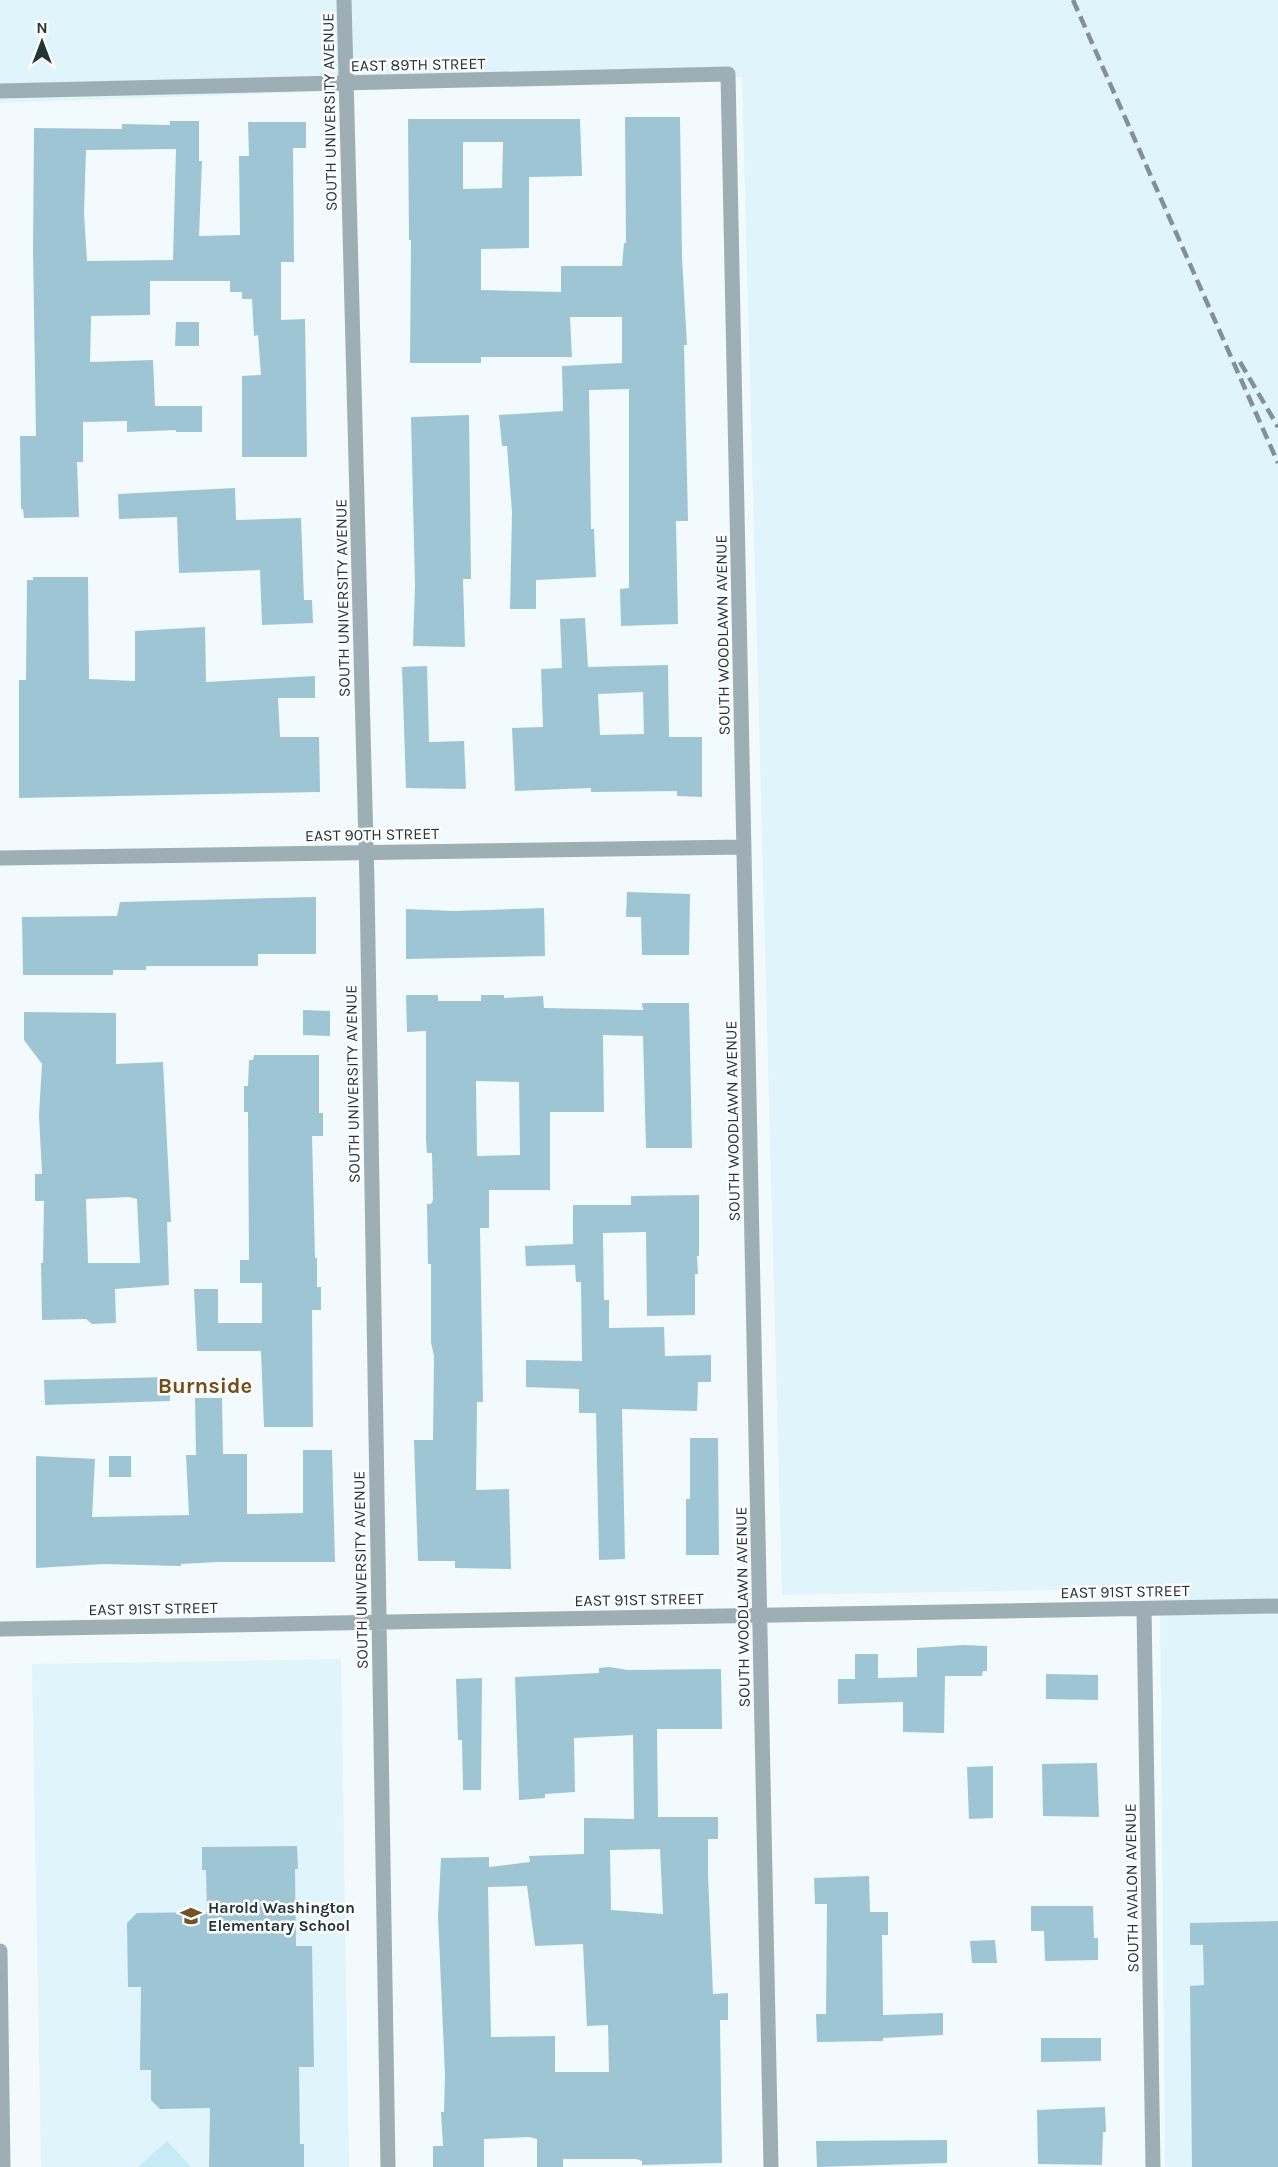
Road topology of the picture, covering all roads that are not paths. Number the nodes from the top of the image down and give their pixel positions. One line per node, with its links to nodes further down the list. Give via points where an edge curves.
1 (344, 0): 3 (street, SOUTH UNIVERSITY AVENUE)
2 (729, 74): 3 (street, EAST 89TH STREET); 5 (street, SOUTH WOODLAWN AVENUE)
3 (346, 83): 4 (street, EAST 89TH STREET); 6 (street, SOUTH UNIVERSITY AVENUE)
4 (0, 91)
5 (744, 847): 6 (street, EAST 90TH STREET); 10 (street, SOUTH WOODLAWN AVENUE)
6 (366, 852): 7 (street, EAST 90TH STREET); 11 (street, SOUTH UNIVERSITY AVENUE)
7 (0, 858)
8 (1278, 1606): 9 (street, EAST 91ST STREET)
9 (1144, 1609): 10 (street, EAST 91ST STREET); 17 (street, SOUTH AVALON AVENUE)
10 (760, 1616): 11 (street, EAST 91ST STREET); 16 (street, SOUTH WOODLAWN AVENUE)
11 (379, 1622): 12 (street, EAST 91ST STREET); 15 (street, SOUTH UNIVERSITY AVENUE)
12 (0, 1629)
13 (0, 1951): 14 (street)
14 (3, 2167)
15 (388, 2167)
16 (771, 2167)
17 (1153, 2167)

